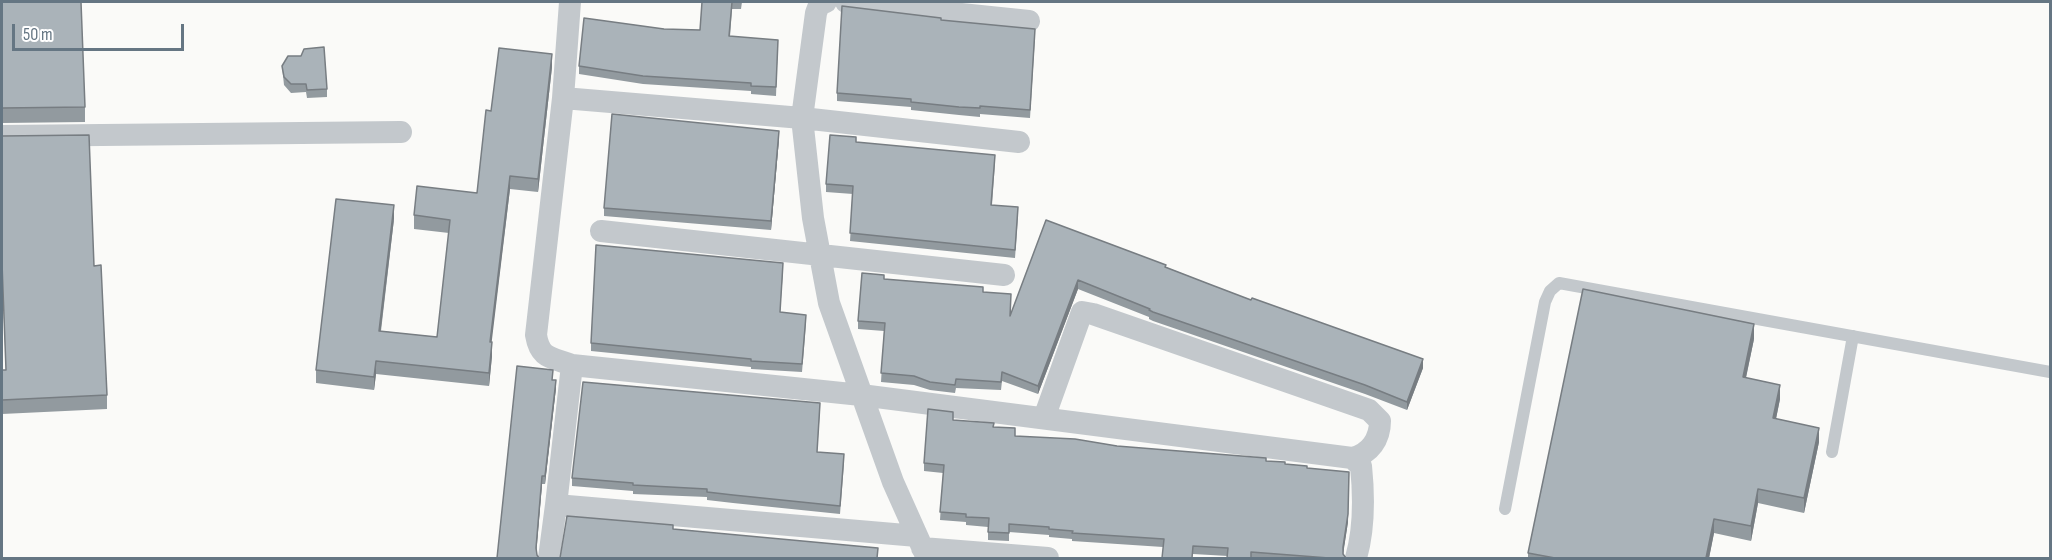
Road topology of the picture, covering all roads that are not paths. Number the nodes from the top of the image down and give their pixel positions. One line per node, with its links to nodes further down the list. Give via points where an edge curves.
1 (570, 2): 5 (street)
2 (826, 2): 6 (street, via 819,5 816,13)
3 (846, 2): 4 (street)
4 (1029, 21)
5 (563, 98): 6 (street); 14 (street, via 536,335 541,353)
6 (802, 118): 9 (street); 11 (street)
7 (401, 132): 8 (street)
8 (2, 136)
9 (1019, 142)
10 (601, 231): 11 (street)
11 (821, 255): 12 (street); 16 (street, via 829,303)
12 (1004, 275)
13 (1853, 336): 15 (lane); 18 (lane); 21 (lane, via 1559,283 1545,302)
14 (572, 365): 16 (street); 20 (street)
15 (2050, 372)
16 (861, 395): 17 (street); 22 (street)
17 (1044, 418): 19 (street); 19 (street, via 1082,312 1369,410 1380,421 1380,433 1363,455)
18 (1832, 452)
19 (1352, 458): 25 (street, via 1360,466 1363,483)
20 (556, 505): 22 (street); 23 (street)
21 (1505, 509)
22 (922, 548): 24 (street)
23 (549, 558)
24 (1048, 558)
25 (1356, 558)

